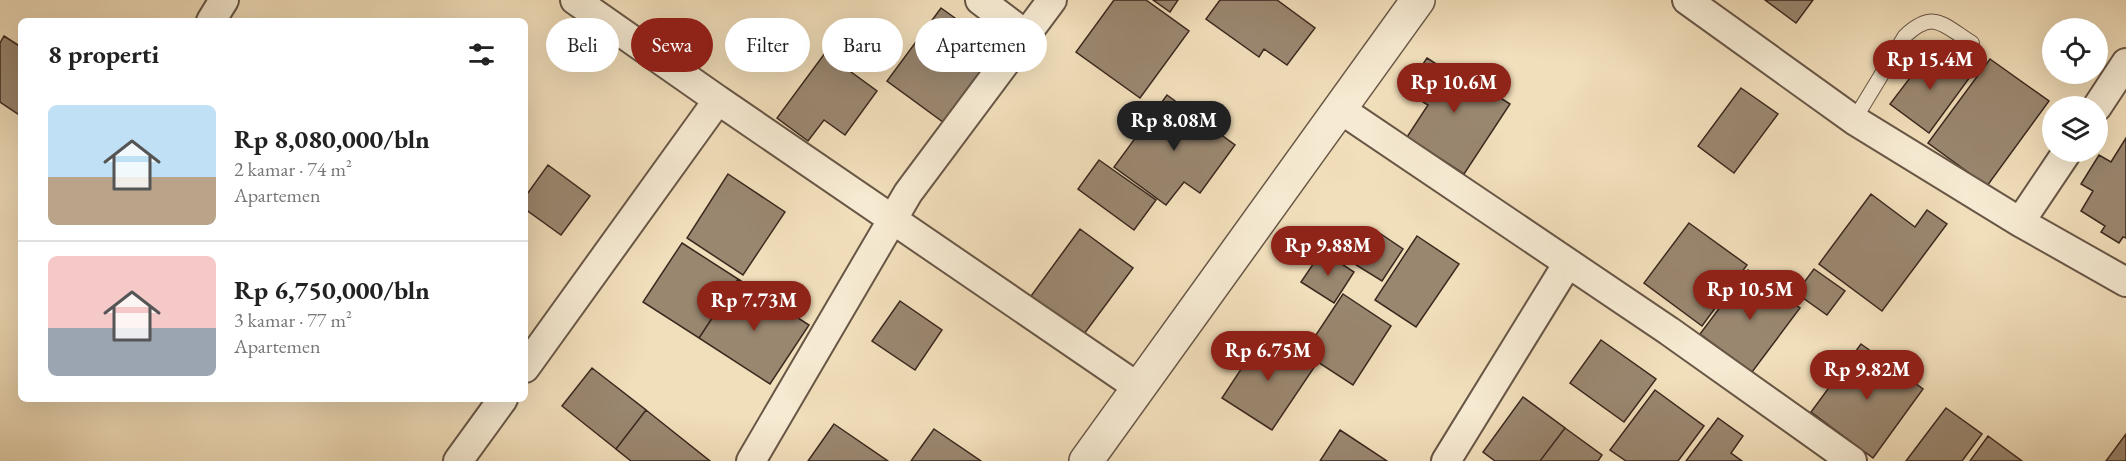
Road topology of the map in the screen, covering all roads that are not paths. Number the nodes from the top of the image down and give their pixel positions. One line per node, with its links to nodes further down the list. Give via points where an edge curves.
1 (224, 0): 7 (street)
2 (575, 0): 14 (street)
3 (980, 0): 8 (street)
4 (1052, 0): 9 (street)
5 (1418, 0): 15 (street)
6 (1688, 0): 16 (street)
7 (213, 18)
8 (1004, 18)
9 (1039, 18)
10 (1972, 43): 16 (lane, via 1938,21 1927,20 1916,26 1905,36)
11 (2126, 63): 13 (street)
12 (999, 72): 18 (street)
13 (2104, 96)
14 (718, 100): 18 (street); 22 (street)
15 (1340, 109): 20 (street); 23 (street)
16 (1854, 120): 19 (street)
17 (2060, 162): 19 (street)
18 (892, 221): 23 (street); 27 (street)
19 (2020, 222): 21 (street)
20 (1568, 263): 25 (street); 29 (street)
21 (2126, 282)
22 (528, 364)
23 (1139, 388): 28 (street)
24 (501, 402): 26 (street)
25 (1450, 459)
26 (458, 461)
27 (751, 461)
28 (1086, 461)
29 (1852, 461)

